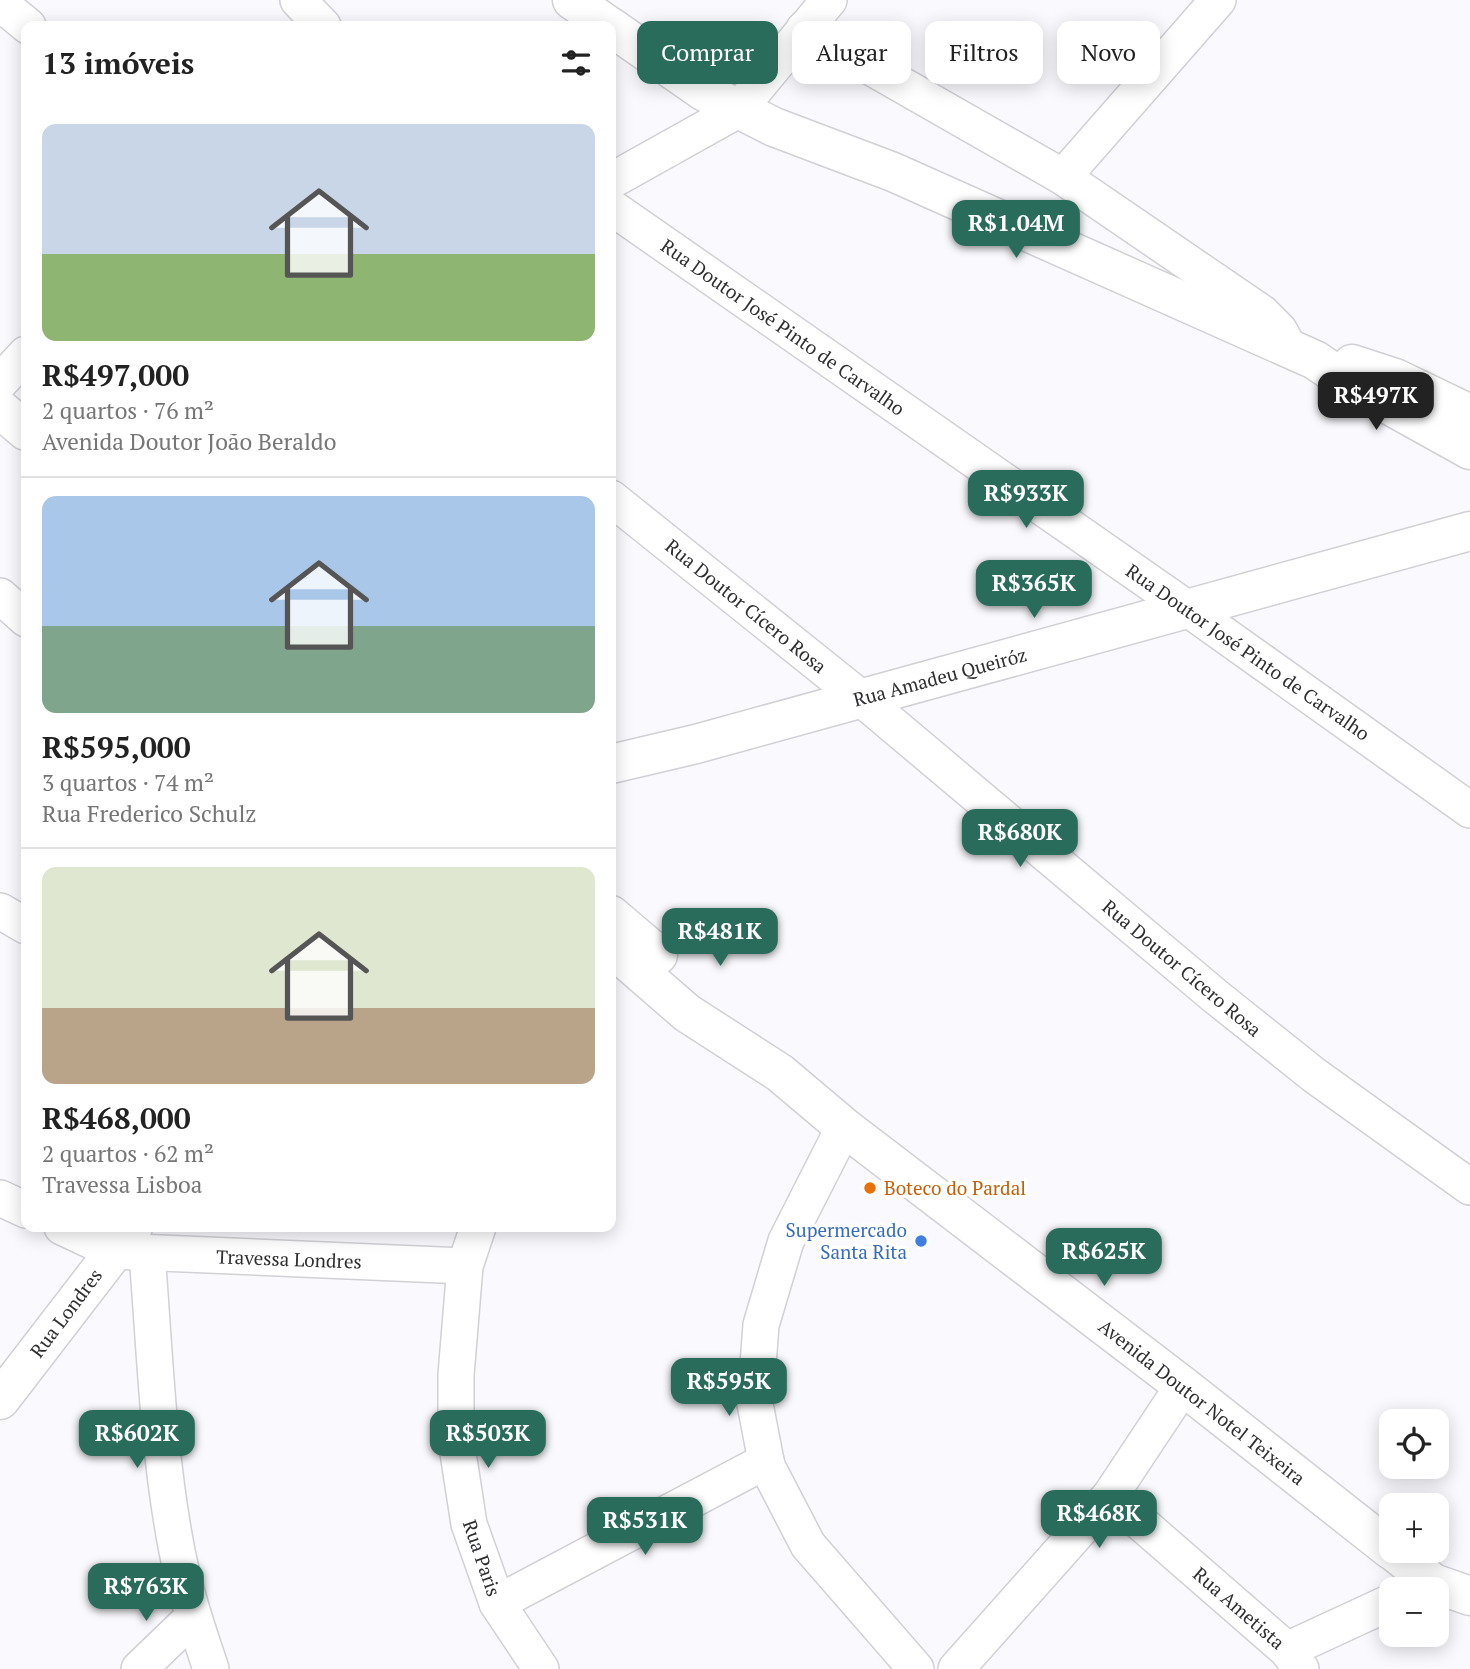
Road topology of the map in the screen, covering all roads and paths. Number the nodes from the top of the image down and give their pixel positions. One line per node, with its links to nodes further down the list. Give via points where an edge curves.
1 (298, 0): 7 (street)
2 (572, 0): 8 (street)
3 (829, 0): 9 (street)
4 (1218, 0): 14 (street)
5 (0, 3): 6 (street)
6 (22, 21)
7 (318, 21)
8 (602, 21)
9 (811, 21)
10 (616, 31): 13 (street)
11 (792, 44): 13 (street)
12 (900, 84): 14 (street)
13 (738, 110): 15 (street); 17 (street, via 893,172)
14 (1063, 177): 17 (street, via 1262,313)
15 (616, 178)
16 (616, 210): 27 (street, Rua Doutor José Pinto de Carvalho)
17 (1303, 355): 21 (street, via 1380,371); 23 (street)
18 (21, 359): 19 (street)
19 (0, 382)
20 (0, 408): 22 (street)
21 (1470, 414)
22 (21, 427)
23 (1470, 450)
24 (616, 502): 29 (street, Rua Doutor Cícero Rosa)
25 (1470, 531): 27 (street, Rua Amadeu Queiróz)
26 (0, 596): 28 (street)
27 (1188, 609): 29 (street, Rua Amadeu Queiróz); 31 (street, Rua Doutor José Pinto de Carvalho)
28 (21, 615)
29 (862, 699): 30 (street, Rua Amadeu Queiróz); 36 (street, Rua Doutor Cícero Rosa, via 1234,1012)
30 (616, 763)
31 (1470, 810)
32 (0, 911): 33 (street)
33 (21, 923)
34 (616, 941): 35 (street, Avenida Doutor Notel Teixeira, via 687,1013 780,1073)
35 (845, 1127): 43 (street, Avenida Doutor Notel Teixeira); 45 (street, via 786,1241 761,1325 755,1404)
36 (1470, 1187)
37 (0, 1198): 38 (street)
38 (21, 1208)
39 (82, 1232): 41 (street)
40 (476, 1232): 42 (street, Rua Paris)
41 (131, 1244): 42 (street, Travessa Londres); 44 (street, Rua Londres); 54 (street, via 177,1551)
42 (465, 1266): 52 (street, Rua Paris, via 456,1440 468,1524)
43 (1183, 1386): 46 (street); 47 (street, Avenida Doutor Notel Teixeira)
44 (0, 1400)
45 (766, 1461): 52 (street); 59 (street, via 808,1545)
46 (1110, 1496): 55 (street, Rua Ametista); 60 (street)
47 (1379, 1540)
48 (1404, 1563): 49 (street, Avenida Doutor Notel Teixeira)
49 (1418, 1577)
50 (1449, 1591): 51 (street, Avenida Doutor Notel Teixeira)
51 (1470, 1596)
52 (497, 1603): 58 (street, Rua Paris)
53 (1379, 1609): 55 (street)
54 (193, 1617): 56 (street); 57 (street)
55 (1294, 1659)
56 (139, 1669)
57 (211, 1669)
58 (541, 1669)
59 (916, 1669)
60 (956, 1669)

